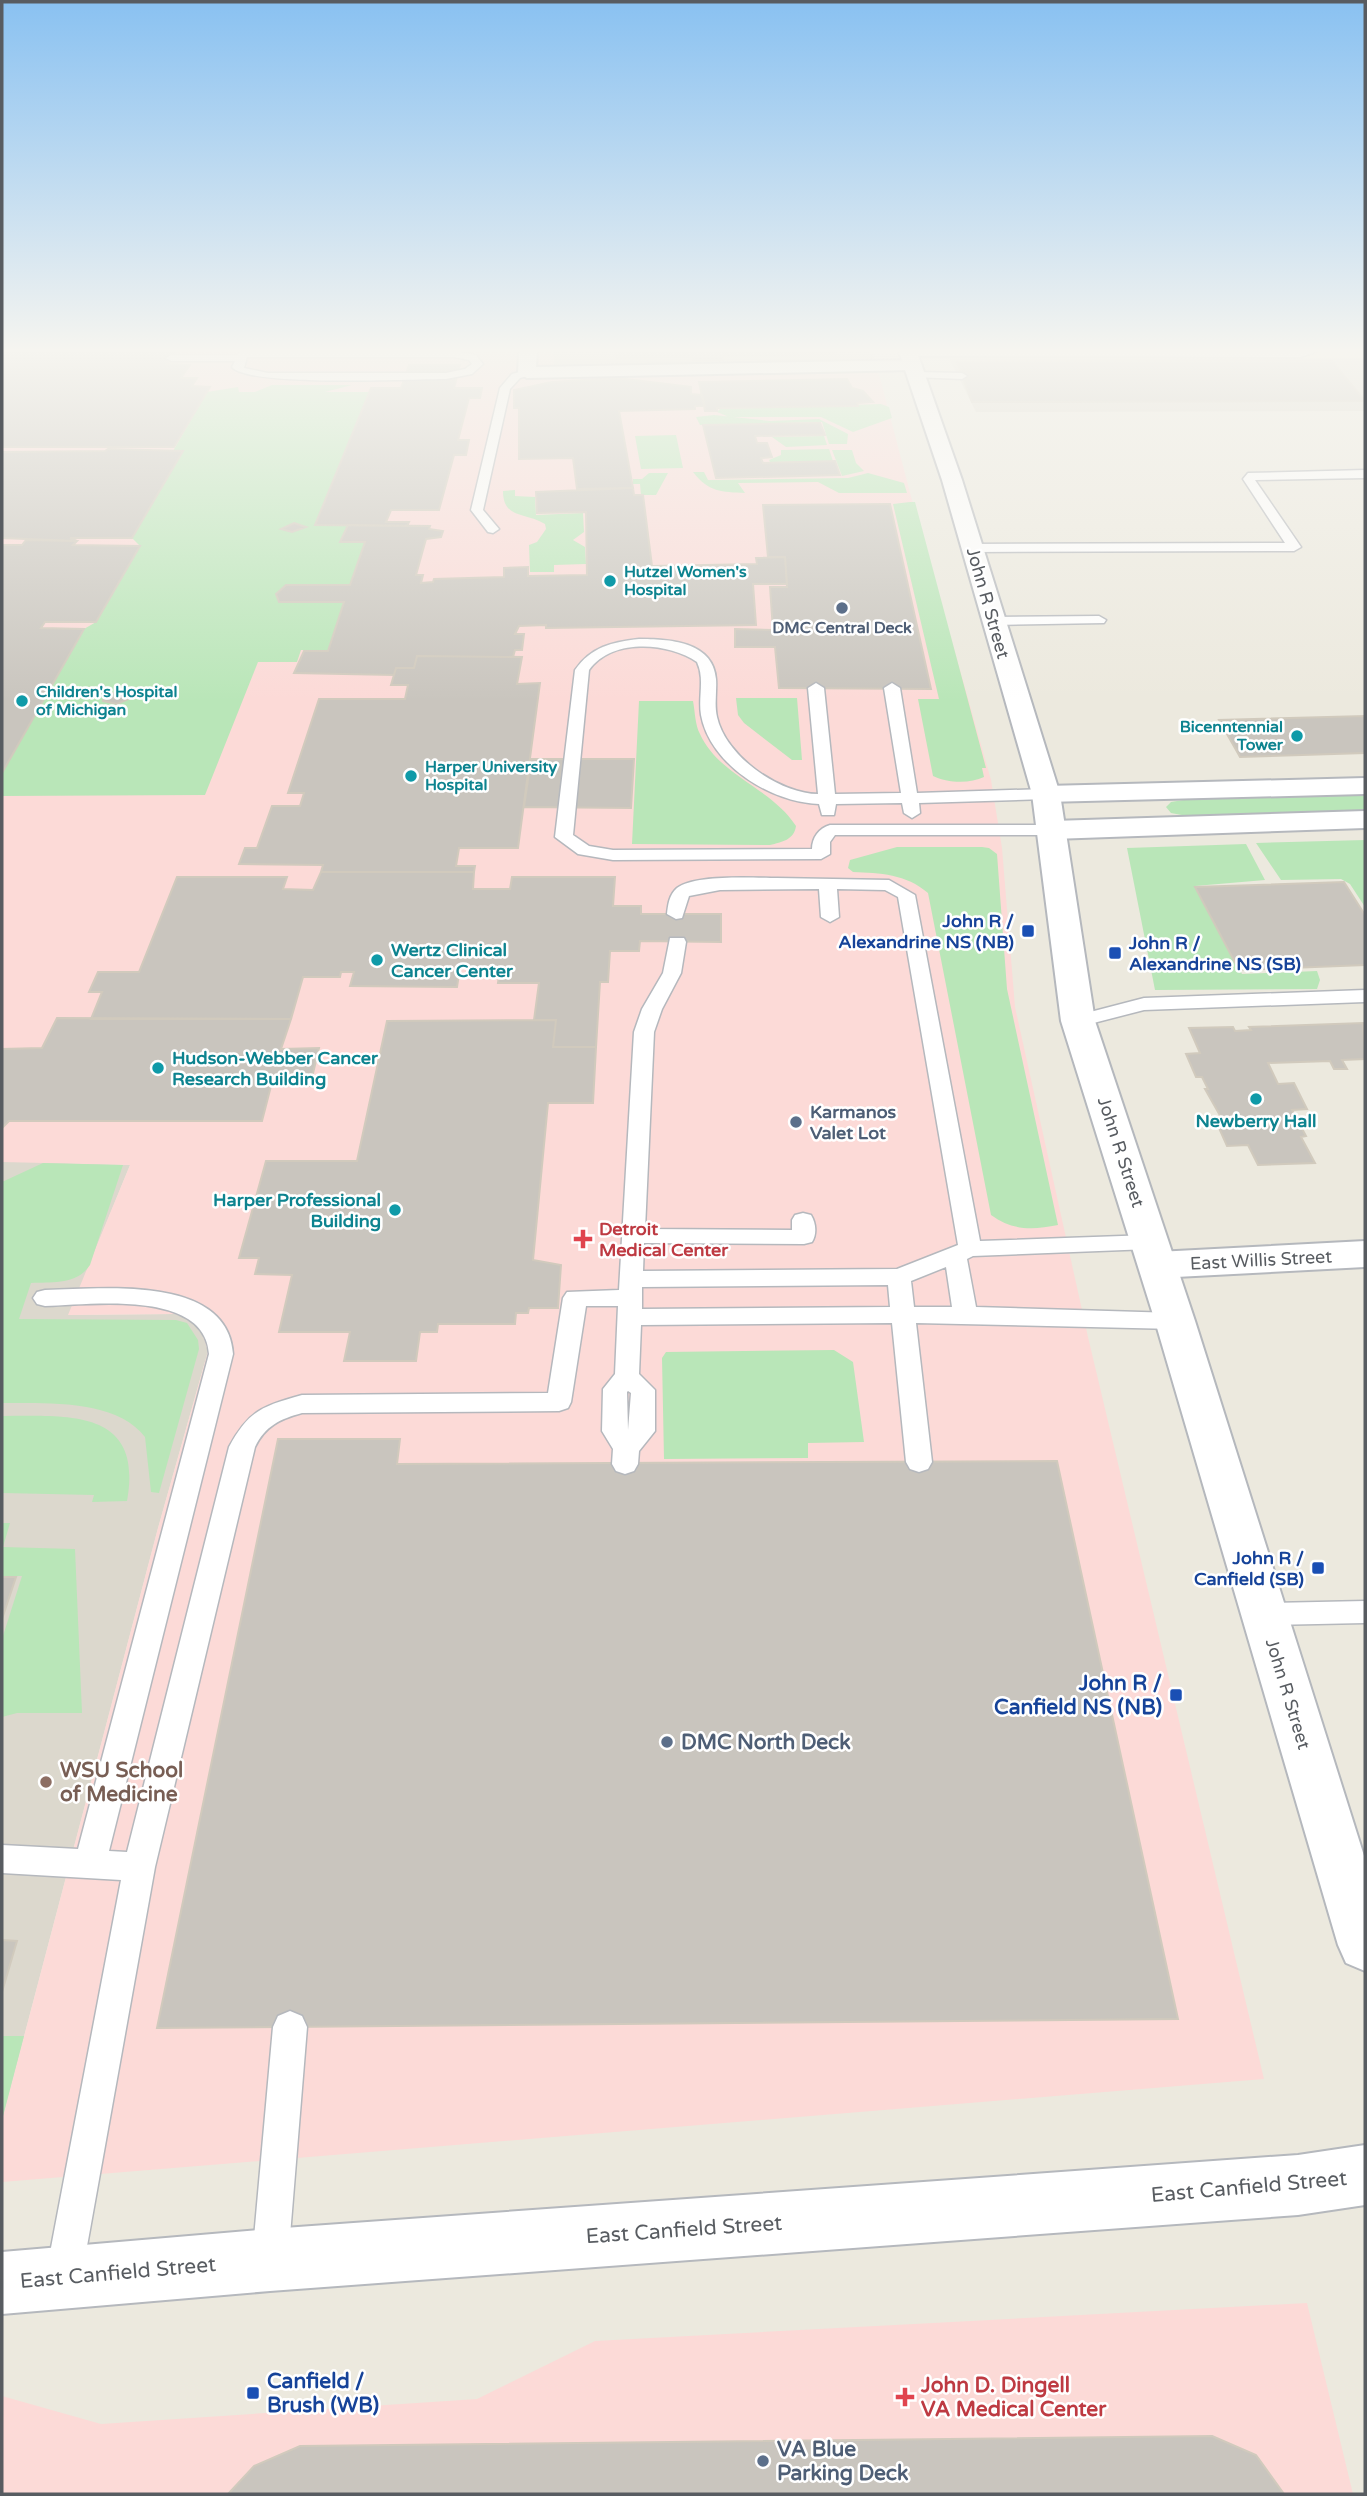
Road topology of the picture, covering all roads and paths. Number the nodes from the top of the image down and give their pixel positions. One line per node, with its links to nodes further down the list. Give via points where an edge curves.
1 (487, 468): 4 (lane, via 477,510)
2 (946, 468): 5 (street, John R Street)
3 (1365, 474): 5 (lane, via 1260,475 1249,479 1294,547)
4 (493, 529)
5 (972, 548): 7 (street, John R Street)
6 (1098, 620): 7 (lane)
7 (994, 621): 12 (street, John R Street)
8 (816, 688): 13 (lane)
9 (892, 688): 14 (lane)
10 (1365, 786): 11 (street)
11 (1171, 791): 12 (street); 16 (street, via 1146,807)
12 (1046, 794): 14 (lane); 19 (street, John R Street)
13 (827, 798): 14 (lane); 17 (lane); 17 (lane, via 771,788 735,757 711,728 708,669 696,654 664,645 626,645 595,654 585,662 564,837 584,850 613,855 821,854 821,841)
14 (911, 799): 18 (lane)
15 (1365, 820): 16 (street)
16 (1170, 826): 19 (street)
17 (830, 830): 18 (lane)
18 (914, 830): 19 (lane)
19 (1053, 830): 25 (street, John R Street)
20 (828, 884): 21 (lane, via 697,887 678,898); 22 (lane); 28 (lane, via 889,886 906,894)
21 (676, 914)
22 (830, 917)
23 (677, 942): 27 (lane, via 672,973 644,1032)
24 (1365, 996): 25 (lane, via 1144,1004)
25 (1078, 1021): 29 (street, John R Street)
26 (803, 1220): 27 (lane, via 804,1237)
27 (634, 1236): 33 (lane)
28 (962, 1252): 29 (lane); 31 (lane); 34 (lane)
29 (1154, 1254): 30 (street, East Willis Street); 36 (street, John R Street)
30 (1365, 1254)
31 (899, 1277): 33 (lane); 35 (lane)
32 (45, 1298): 42 (lane, via 161,1301 191,1308 220,1338 221,1354)
33 (630, 1298): 35 (lane); 37 (lane, via 627,1377 643,1390 642,1431); 43 (lane, via 576,1298 559,1402 302,1404 271,1413 251,1427)
34 (965, 1314): 35 (lane); 36 (lane)
35 (904, 1317): 38 (lane)
36 (1175, 1321): 40 (street, John R Street)
37 (626, 1456)
38 (919, 1462)
39 (1365, 1612): 40 (lane)
40 (1264, 1614): 44 (street, John R Street)
41 (2, 1859): 42 (lane)
42 (90, 1864): 43 (lane)
43 (139, 1867): 48 (lane)
44 (1365, 1945)
45 (290, 2027): 47 (lane)
46 (1365, 2175): 47 (street, East Canfield Street, via 1298,2185)
47 (270, 2260): 48 (street, East Canfield Street)
48 (64, 2277): 49 (street, East Canfield Street)
49 (2, 2283)

